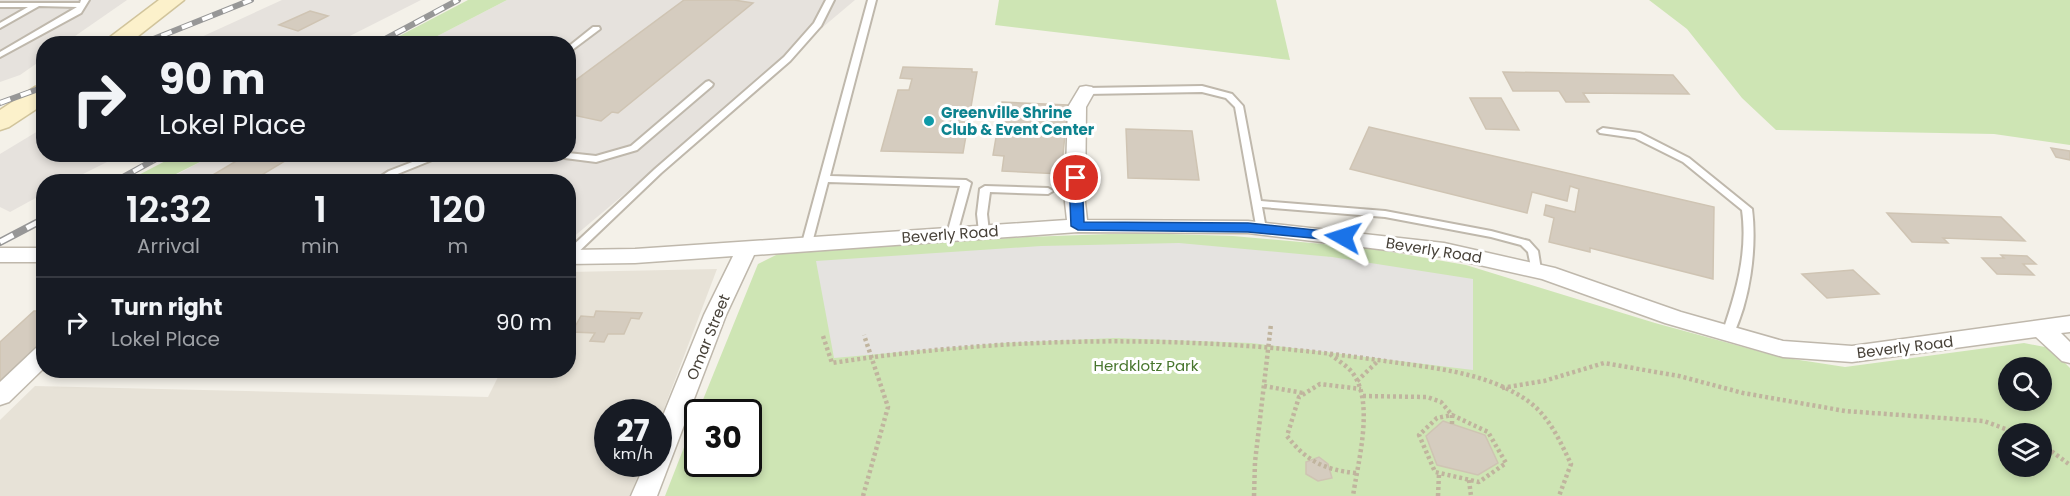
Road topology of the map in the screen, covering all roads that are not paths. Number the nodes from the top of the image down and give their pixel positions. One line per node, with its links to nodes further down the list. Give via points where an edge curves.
1 (173, 0): 9 (street)
2 (830, 0): 29 (lane, via 818,24 787,59 658,171)
3 (872, 0): 20 (lane)
4 (84, 3): 5 (lane); 11 (lane, via 52,27)
5 (38, 4): 6 (lane); 7 (lane)
6 (0, 5)
7 (0, 26)
8 (596, 29): 10 (lane)
9 (123, 36)
10 (576, 45)
11 (0, 55)
12 (709, 84): 17 (lane, via 634,147 596,159)
13 (1086, 91): 22 (lane, via 1202,89 1229,96 1239,106); 23 (street, via 1077,107)
14 (36, 98): 15 (street)
15 (5, 120)
16 (1603, 131): 36 (lane, via 1637,135 1686,160 1747,209 1745,287)
17 (576, 156)
18 (422, 162): 19 (lane)
19 (390, 174)
20 (824, 179): 26 (lane, via 966,183); 27 (lane)
21 (1048, 191): 25 (lane, via 985,189)
22 (1257, 204): 24 (lane); 33 (lane, via 1385,214 1491,234 1525,243 1533,251)
23 (1078, 226): 24 (street, Beverly Road); 25 (street, Beverly Road)
24 (1262, 229): 33 (street, Beverly Road, via 1444,250)
25 (984, 232): 26 (street, Beverly Road)
26 (952, 234): 27 (street, Beverly Road)
27 (807, 243): 28 (street, Beverly Road)
28 (747, 248): 32 (street, Beverly Road); 40 (street, Omar Street, via 715,315)
29 (576, 249)
30 (0, 255): 31 (street)
31 (36, 255)
32 (576, 257)
33 (1536, 270): 36 (street, Beverly Road)
34 (2070, 324): 35 (street, Beverly Road)
35 (2041, 328): 36 (street, Beverly Road, via 1852,354 1783,349); 37 (street)
36 (1728, 334)
37 (2070, 356)
38 (36, 362): 39 (street)
39 (0, 396)
40 (672, 426)
41 (652, 477): 42 (street, Omar Street)
42 (644, 496)

